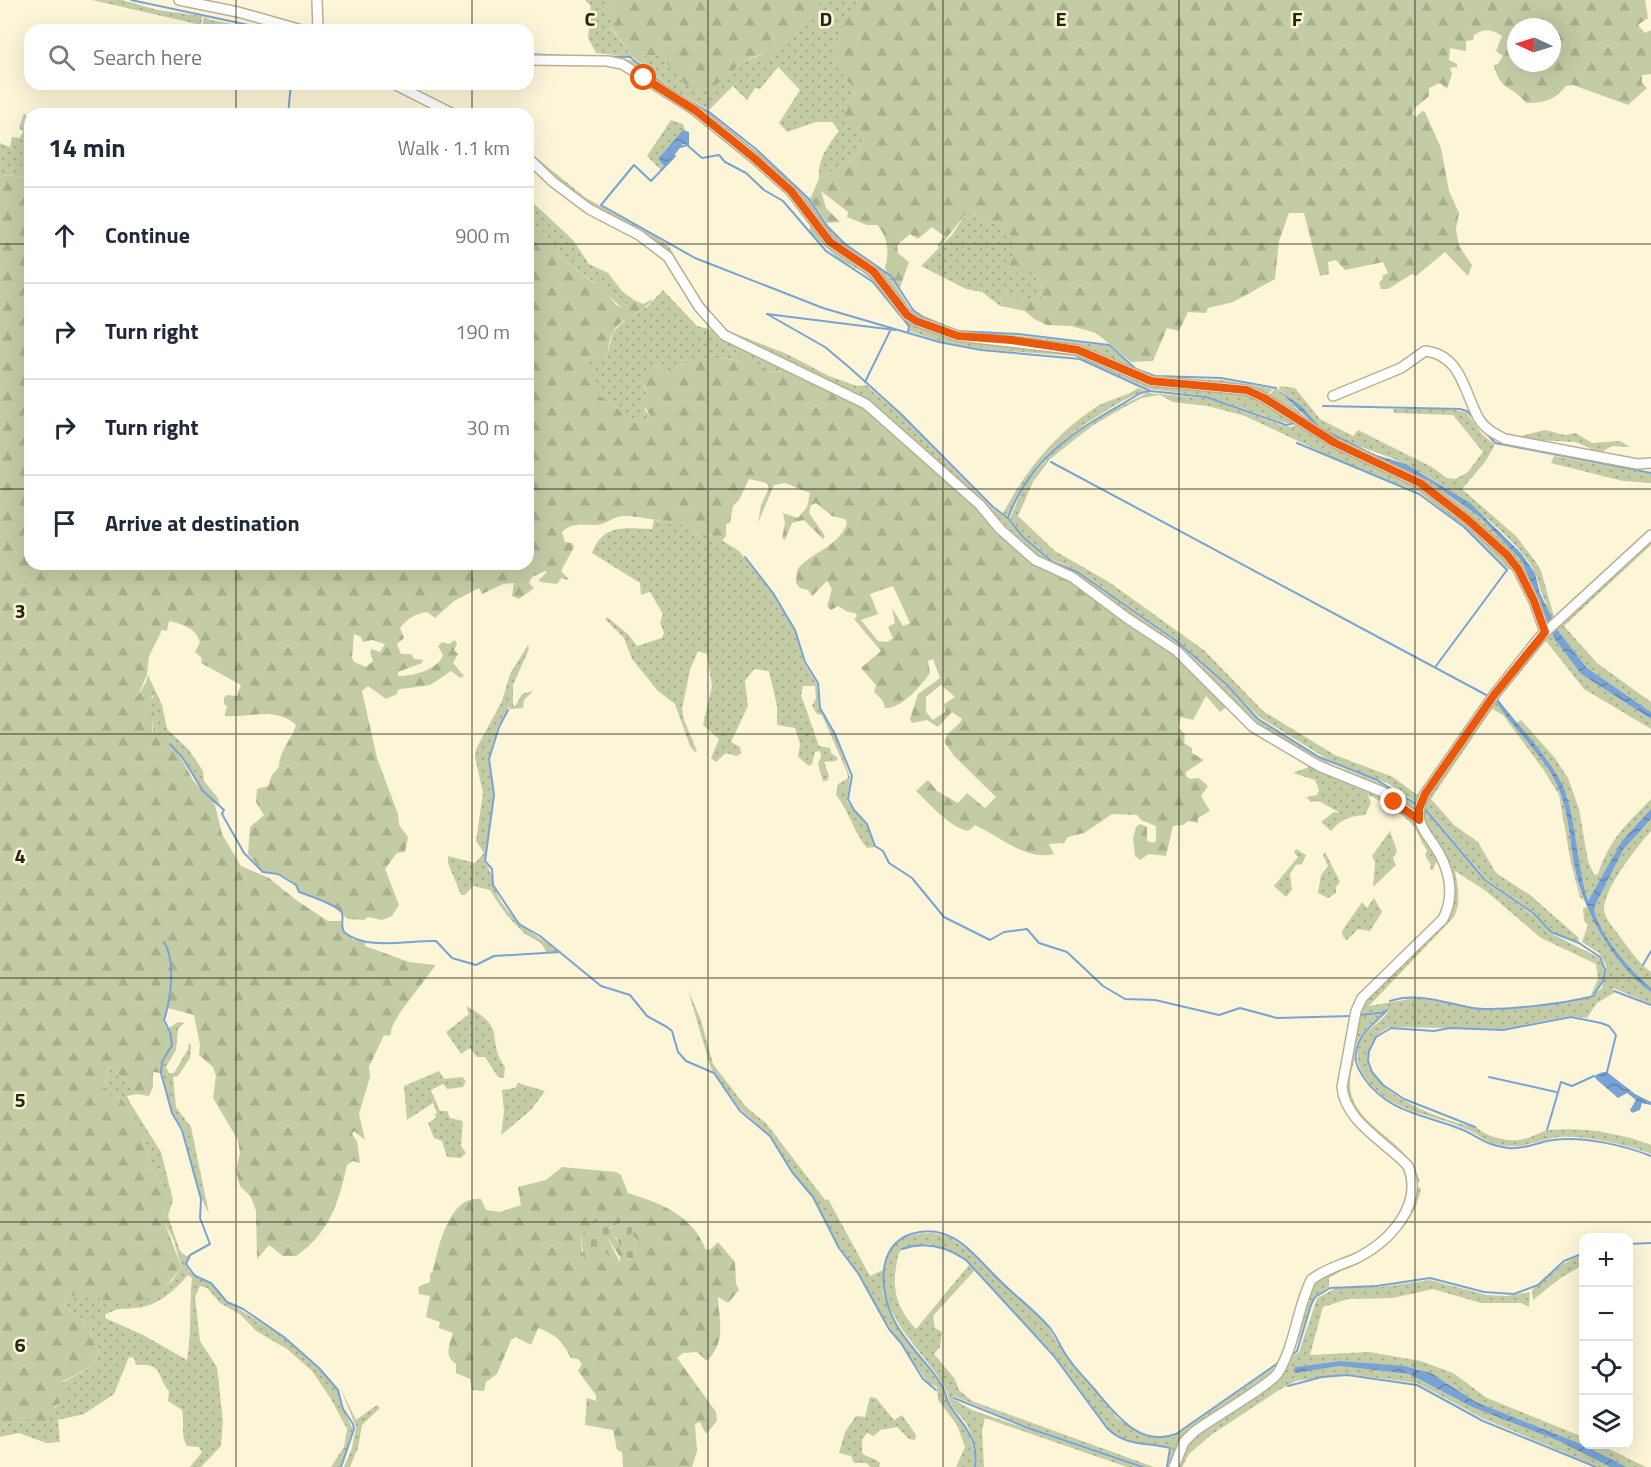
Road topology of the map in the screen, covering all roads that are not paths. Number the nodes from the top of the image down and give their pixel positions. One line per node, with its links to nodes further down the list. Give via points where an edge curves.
1 (179, 0): 3 (street)
2 (317, 0): 5 (street)
3 (190, 1): 4 (street)
4 (281, 24)
5 (318, 24)
6 (534, 60): 13 (street, via 622,64 696,111 791,191 830,242 873,271 907,315 928,328 958,336 1078,350 1151,381 1247,390 1335,443 1420,483 1507,555 1527,585)
7 (406, 90): 8 (street)
8 (441, 108)
9 (534, 164): 14 (street, via 589,209 639,235 668,257 699,307 734,343 866,404 1035,560 1072,577 1177,651 1253,727 1319,766 1383,792)
10 (1333, 396): 11 (street, via 1401,368 1425,351 1432,352 1462,377 1479,420 1505,439 1637,464)
11 (1651, 463)
12 (1651, 535): 13 (street)
13 (1545, 632): 14 (street, via 1494,695 1425,794)
14 (1419, 820): 15 (street, via 1442,857 1450,889 1449,908 1443,919 1362,998 1356,1011 1342,1087 1349,1111 1408,1166 1413,1191 1407,1208 1400,1224 1386,1238 1359,1257 1311,1280 1277,1375 1194,1432 1184,1442)
15 (1174, 1467)

